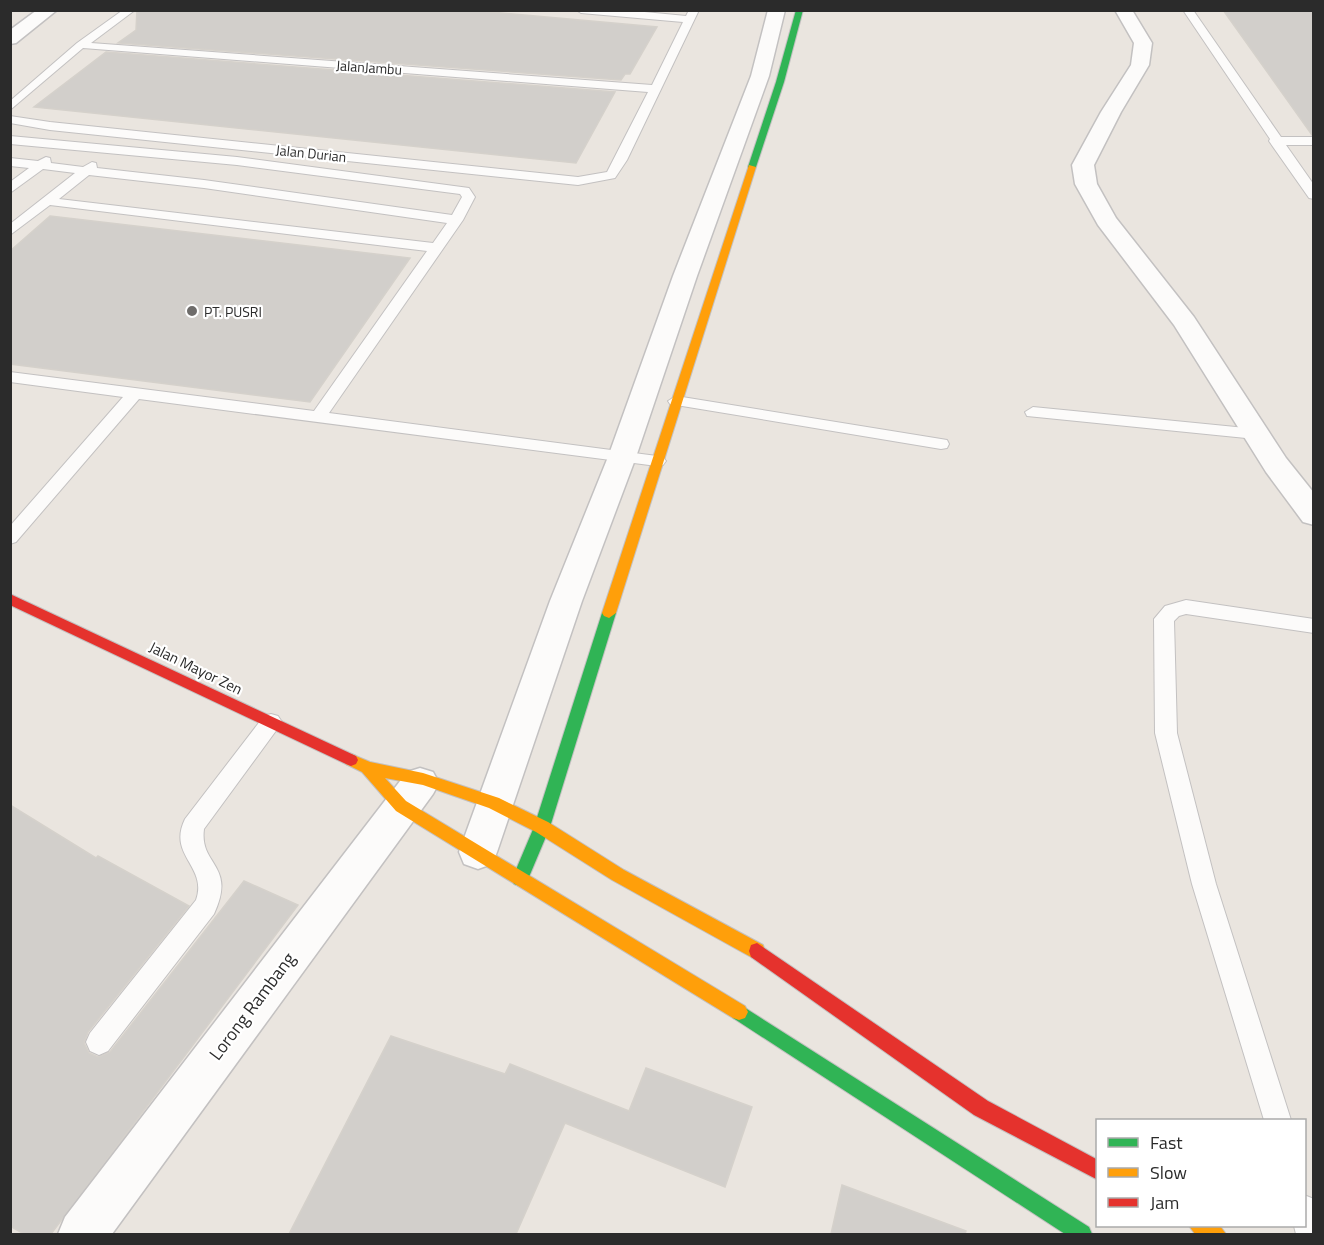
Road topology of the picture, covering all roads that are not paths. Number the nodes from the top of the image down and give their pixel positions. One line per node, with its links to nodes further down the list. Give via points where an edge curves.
1 (49, 10): 9 (street)
2 (130, 10): 10 (lane)
3 (581, 10): 8 (lane)
4 (777, 10): 35 (street, via 760,76)
5 (800, 10): 30 (street)
6 (1123, 10): 33 (street, via 1143,43 1140,65 1083,165 1086,184 1106,220 1185,322)
7 (1188, 10): 15 (lane)
8 (692, 15): 11 (lane)
9 (10, 39)
10 (81, 45): 11 (lane, JalanJambu); 12 (lane)
11 (656, 89): 13 (lane, Jalan Durian, via 611,175 578,180)
12 (10, 107)
13 (10, 119)
14 (10, 140): 17 (lane)
15 (1275, 141): 16 (lane); 23 (lane)
16 (1314, 141)
17 (67, 144): 18 (lane); 20 (lane)
18 (119, 147): 21 (lane); 25 (lane, via 464,191 469,197)
19 (10, 162): 20 (lane)
20 (42, 165): 21 (lane); 22 (lane)
21 (87, 170): 24 (lane); 25 (lane)
22 (10, 189)
23 (1314, 195)
24 (46, 201): 26 (lane); 27 (lane)
25 (456, 220): 27 (lane)
26 (10, 231)
27 (436, 248): 32 (lane)
28 (10, 377): 29 (lane)
29 (134, 394): 32 (lane); 38 (lane)
30 (676, 401): 34 (lane); 36 (street)
31 (1033, 412): 33 (lane)
32 (318, 418): 35 (lane)
33 (1256, 434): 37 (street)
34 (941, 444)
35 (622, 458): 36 (lane); 44 (street, via 568,594)
36 (657, 461): 45 (street)
37 (1314, 515)
38 (10, 538)
39 (10, 599): 41 (street, Jalan Mayor Zen)
40 (1314, 626): 49 (lane, via 1186,607 1172,611 1164,619 1166,733 1204,884)
41 (271, 722): 42 (street, Jalan Mayor Zen); 48 (lane, via 193,826 191,846 212,880 213,891 206,906)
42 (367, 768): 43 (street, Jalan Mayor Zen); 43 (street, Jalan Mayor Zen)
43 (412, 793): 44 (street, Jalan Mayor Zen); 46 (street, Jalan Mayor Zen); 54 (street, Lorong Rambang)
44 (494, 803): 45 (street, Jalan Mayor Zen); 46 (street)
45 (542, 827): 47 (street); 50 (street, Jalan Mayor Zen, via 618,875 751,947 981,1108)
46 (478, 852): 47 (street, Jalan Mayor Zen)
47 (520, 879): 52 (street, Jalan Mayor Zen, via 745,1016)
48 (99, 1042)
49 (1278, 1119)
50 (1096, 1170)
51 (1306, 1214): 56 (lane)
52 (1057, 1227)
53 (1201, 1227): 55 (street)
54 (82, 1234)
55 (1216, 1234)
56 (1310, 1234)

